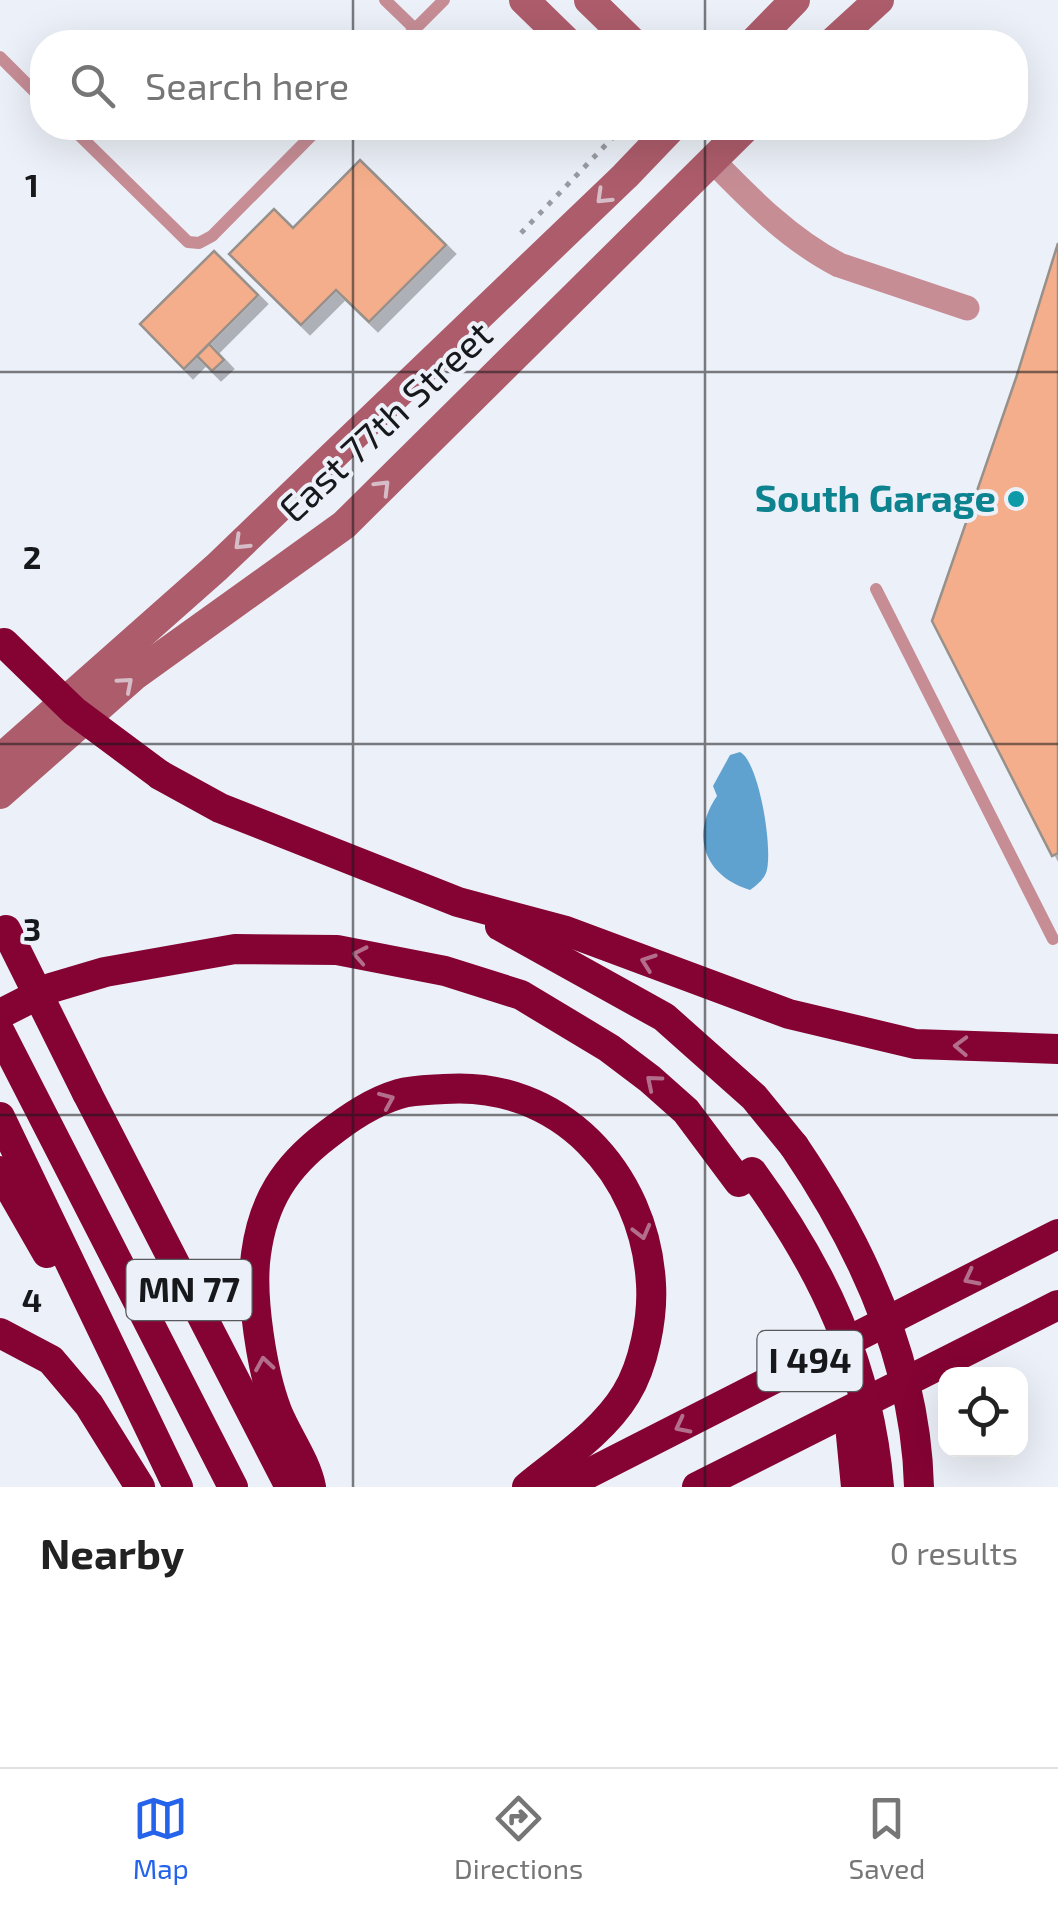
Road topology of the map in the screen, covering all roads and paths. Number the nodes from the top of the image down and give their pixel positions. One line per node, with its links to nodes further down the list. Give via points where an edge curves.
1 (385, 0): 7 (lane)
2 (444, 0): 7 (lane)
3 (524, 0): 8 (street)
4 (589, 0): 9 (street)
5 (795, 0): 10 (street)
6 (879, 0): 11 (street)
7 (415, 29)
8 (555, 30)
9 (620, 30)
10 (766, 30)
11 (845, 30)
12 (0, 57): 13 (lane)
13 (30, 87)
14 (84, 140): 15 (lane, via 188,242 199,244)
15 (307, 140)
16 (611, 140): 20 (path)
17 (659, 140): 25 (street, East 77th Street, one-way to 25, via 217,567)
18 (694, 140): 21 (street)
19 (733, 140): 21 (street, East 77th Street)
20 (602, 150)
21 (712, 160): 22 (street, via 820,256); 26 (street, East 77th Street, one-way to 21, via 135,675 344,526)
22 (966, 308)
23 (876, 589): 29 (lane)
24 (2, 640): 27 (highway, bridge, via 74,711 160,775 220,808)
25 (0, 759)
26 (0, 794)
27 (458, 902): 32 (highway, one-way to 27, via 915,1044 789,1014 566,931); 50 (highway, bridge, via 664,1018 754,1097 794,1146 846,1227 886,1319 910,1412)
28 (3, 924): 43 (highway, MN 77, bridge)
29 (1053, 939)
30 (0, 1014): 35 (highway, one-way to 30, via 686,1112 610,1048 520,995 445,971 336,950 236,950 105,972 50,988)
31 (0, 1032): 42 (highway, MN 77)
32 (1058, 1049)
33 (5, 1126): 37 (highway)
34 (0, 1171): 37 (highway, via 40,1244)
35 (746, 1177): 48 (highway, bridge, via 826,1337 844,1396); 49 (highway, bridge, via 792,1228 842,1322 866,1405)
36 (1058, 1234): 46 (highway, I 494, one-way to 46)
37 (88, 1300): 41 (highway)
38 (1058, 1305): 47 (highway, I 494)
39 (0, 1332): 40 (highway, via 51,1360 89,1405)
40 (140, 1487)
41 (178, 1487)
42 (233, 1487)
43 (290, 1487)
44 (311, 1487): 45 (highway, one-way to 45, via 266,1378 258,1322 255,1256 272,1192 306,1151 354,1114 402,1093 466,1088 530,1100 579,1130 629,1196 650,1269 648,1335 628,1392 597,1429)
45 (527, 1487)
46 (562, 1487)
47 (696, 1487)
48 (856, 1487)
49 (879, 1487)
50 (920, 1487)

